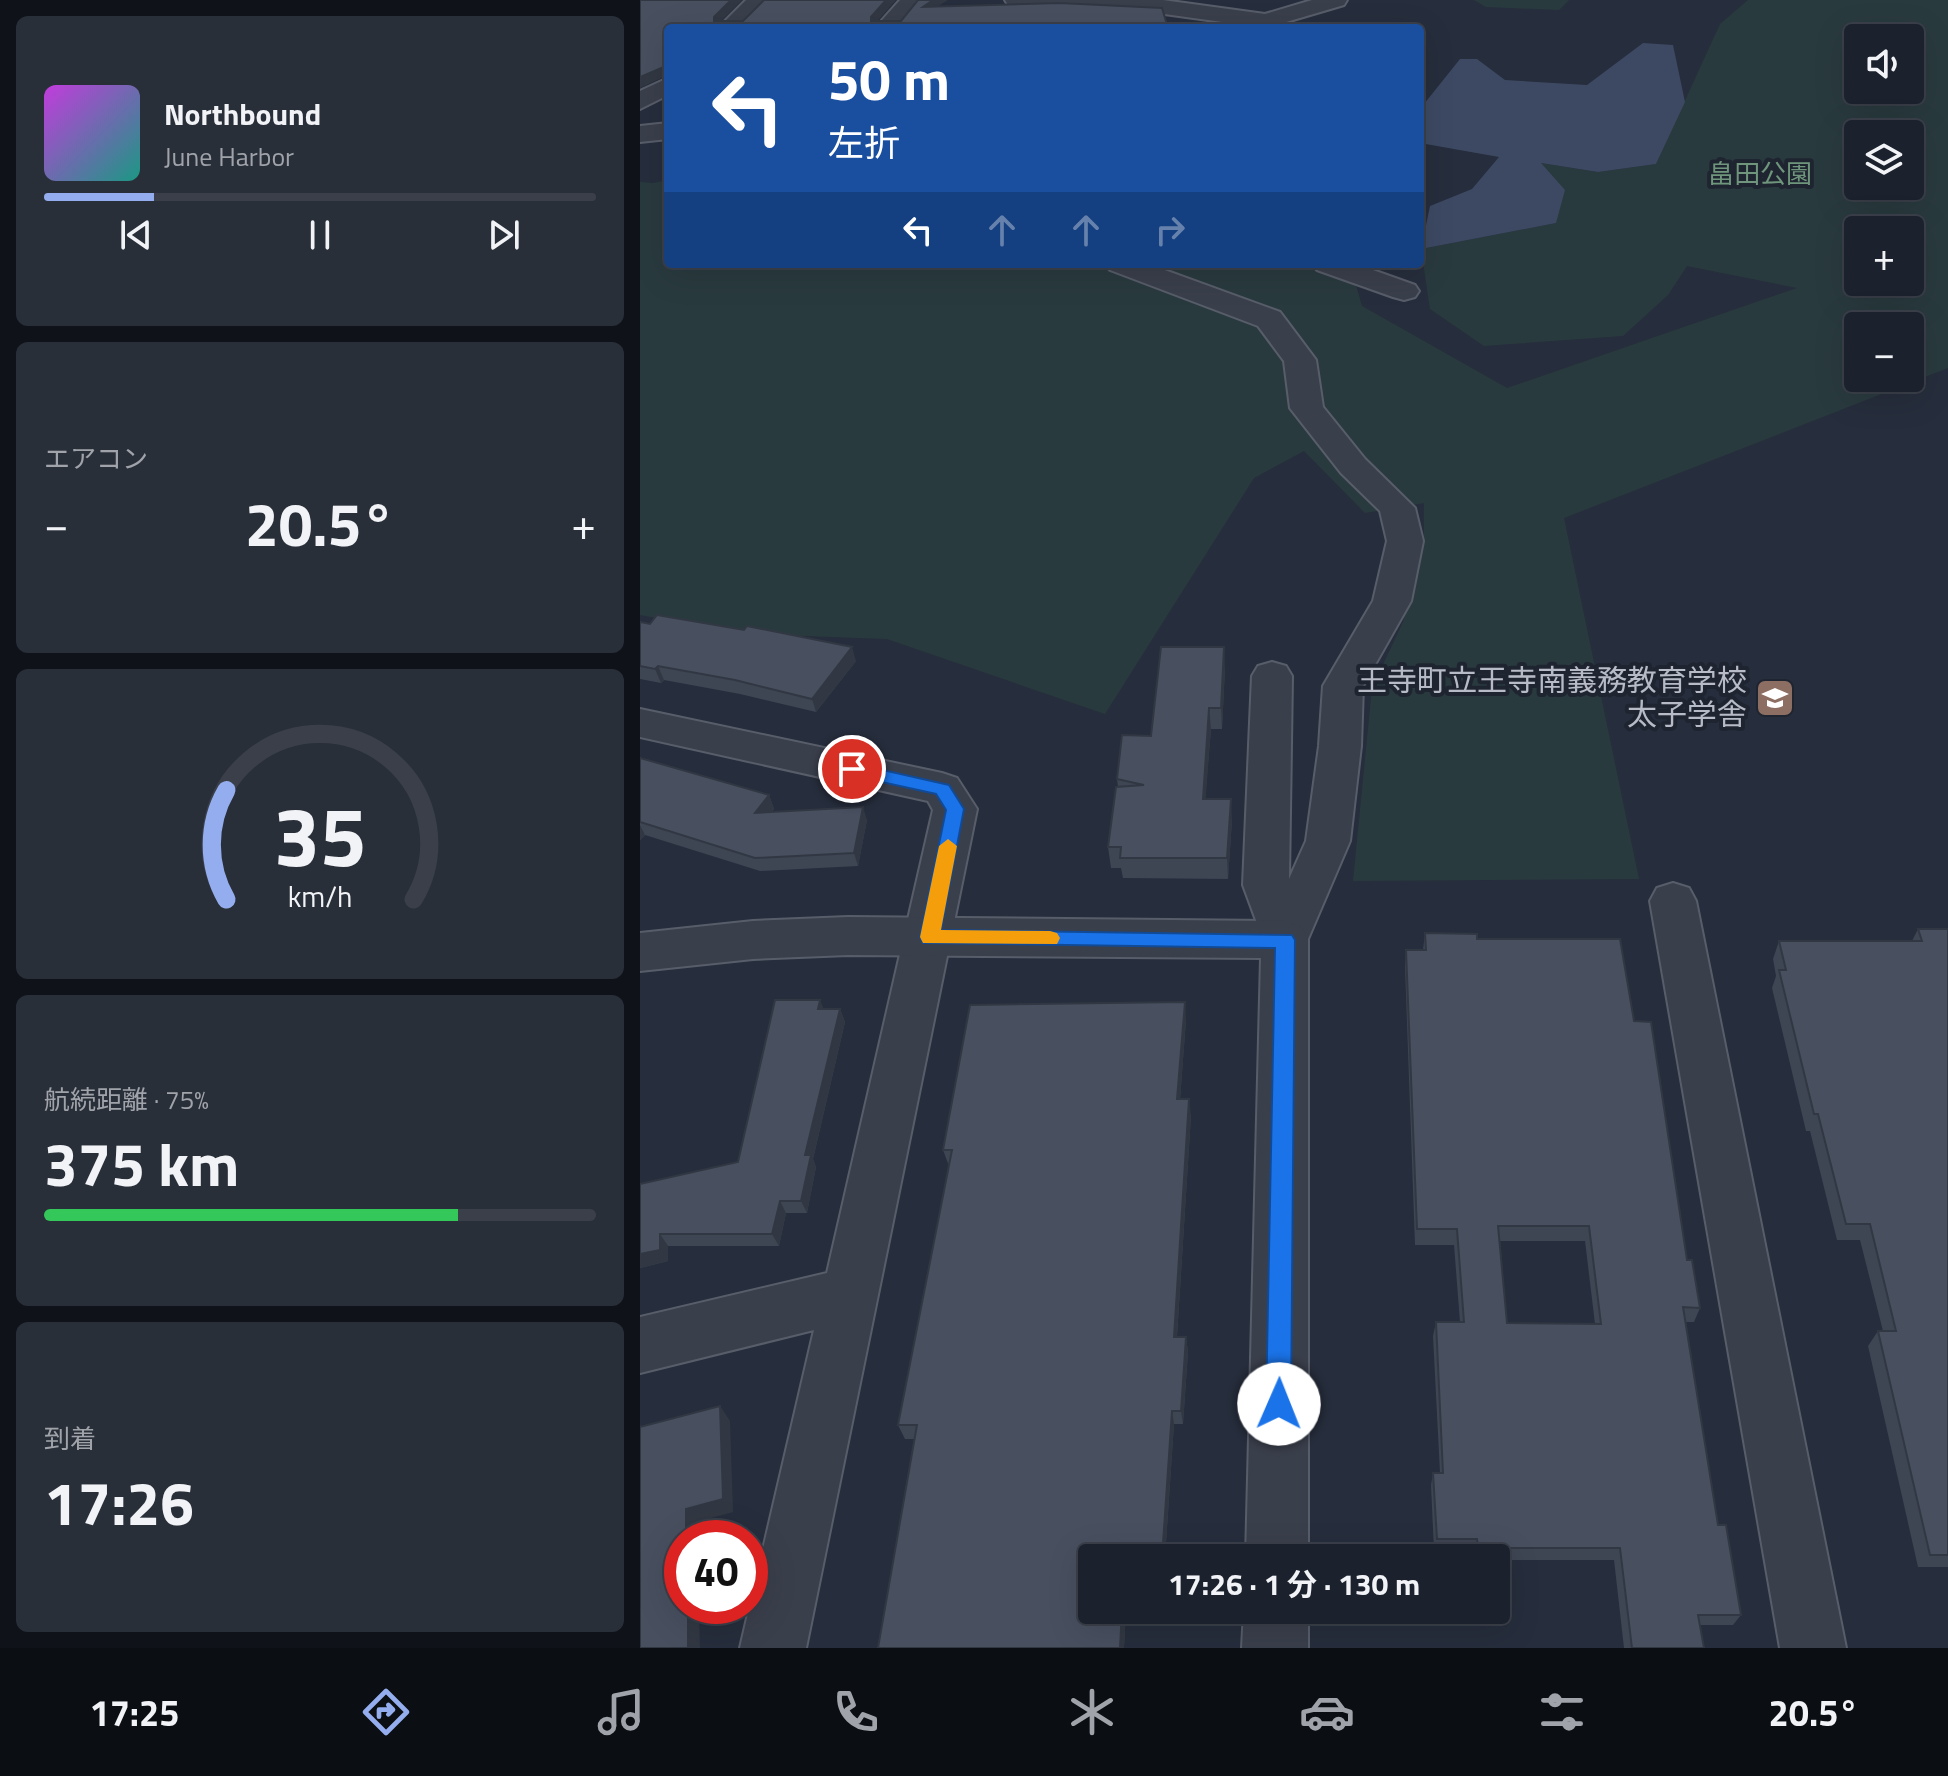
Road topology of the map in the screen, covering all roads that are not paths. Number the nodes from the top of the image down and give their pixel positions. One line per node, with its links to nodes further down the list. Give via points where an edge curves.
1 (759, 0): 7 (street)
2 (912, 0): 8 (street)
3 (1016, 0): 5 (street)
4 (1336, 0): 6 (street, via 1266,21)
5 (1047, 3): 6 (street); 9 (street)
6 (1174, 9): 10 (street)
7 (734, 24)
8 (891, 24)
9 (1049, 24)
10 (1194, 24)
11 (664, 87): 12 (street)
12 (640, 101)
13 (664, 131): 14 (street)
14 (640, 134)
15 (1131, 268): 22 (street, via 1269,319 1300,360 1307,408 1353,466 1397,508 1405,541 1392,601 1343,686 1328,841)
16 (1338, 268): 17 (street)
17 (1404, 291)
18 (1272, 676): 22 (street, via 1266,885)
19 (640, 723): 21 (street, via 942,789 955,809)
20 (1673, 901): 30 (street)
21 (930, 937): 22 (street); 23 (street, via 753,940); 24 (street)
22 (1285, 940): 26 (street)
23 (640, 952)
24 (850, 1294): 25 (street); 28 (street)
25 (640, 1345)
26 (1277, 1544)
27 (1276, 1624): 29 (street)
28 (773, 1648)
29 (1275, 1648)
30 (1813, 1648)

